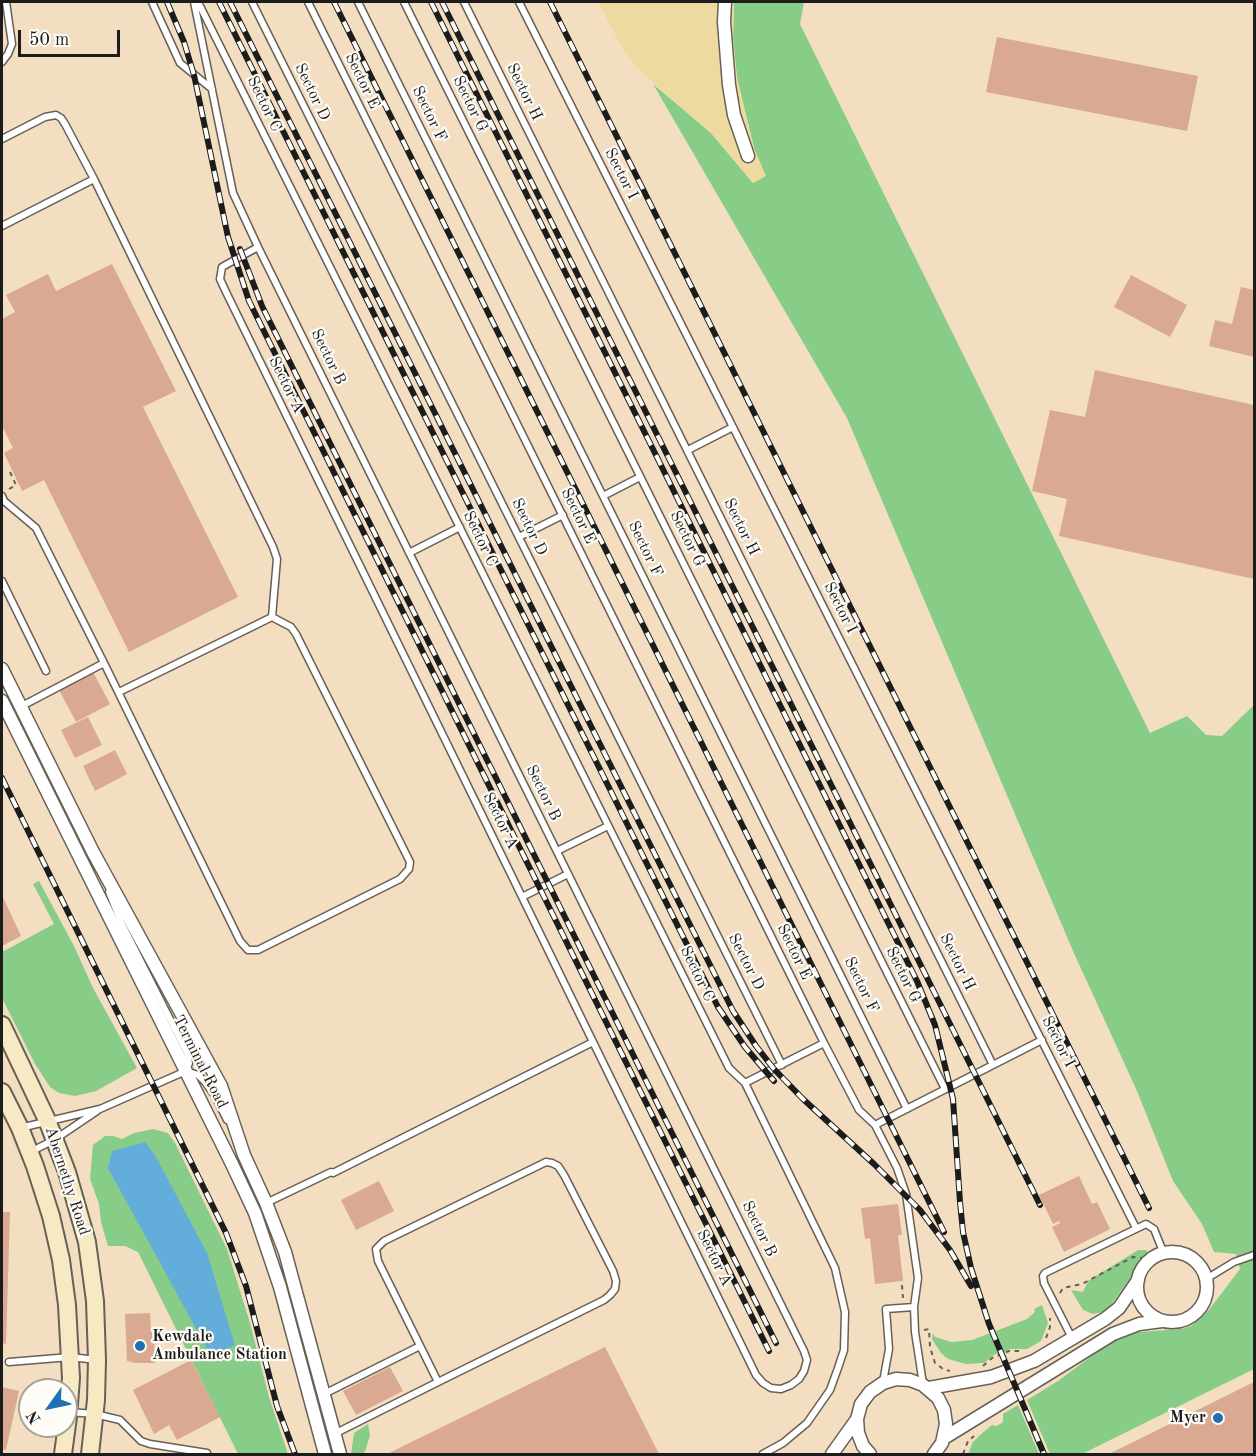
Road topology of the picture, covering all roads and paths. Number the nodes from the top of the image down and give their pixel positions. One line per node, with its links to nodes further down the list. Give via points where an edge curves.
1 (6, 2): 11 (lane, via 12,44)
2 (152, 2): 12 (lane, via 180,63)
3 (196, 2): 12 (lane, Sector B); 26 (lane, Sector C)
4 (252, 2): 27 (lane, Sector D)
5 (308, 2): 25 (lane, Sector E)
6 (358, 2): 24 (lane, Sector F)
7 (404, 2): 21 (lane, Sector G)
8 (464, 2): 19 (lane, Sector H)
9 (519, 2): 18 (lane, Sector I)
10 (725, 2): 14 (street, via 729,85)
11 (2, 62)
12 (212, 89): 17 (lane, Sector B, via 233,193)
13 (2, 139): 15 (lane, via 56,115 65,124)
14 (748, 156)
15 (94, 179): 16 (lane); 30 (lane, via 273,547 277,571)
16 (2, 226)
17 (258, 247): 28 (lane, Sector B); 41 (lane, Sector A, via 225,265 220,279)
18 (733, 427): 19 (lane); 43 (lane, Sector I)
19 (688, 450): 47 (lane, Sector H)
20 (10, 472): 22 (path)
21 (640, 477): 24 (lane); 50 (lane, Sector G)
22 (16, 486)
23 (2, 496): 31 (lane, via 36,528)
24 (603, 496): 53 (lane, Sector F)
25 (562, 515): 27 (lane); 45 (lane, Sector E)
26 (460, 527): 28 (lane); 37 (lane, Sector C)
27 (519, 537): 46 (lane, Sector D)
28 (409, 553): 38 (lane, Sector B)
29 (2, 581): 33 (lane)
30 (272, 617): 34 (lane); 34 (lane, via 296,634 410,862 410,869 400,879 268,945 253,951 240,941)
31 (104, 663): 34 (lane); 36 (lane)
32 (2, 669): 36 (street)
33 (46, 671)
34 (119, 692)
35 (2, 701): 48 (street, Terminal Road)
36 (20, 706): 39 (street)
37 (608, 826): 38 (lane); 49 (lane, Sector C, via 729,1068)
38 (557, 851): 40 (lane, Sector B)
39 (93, 852): 48 (lane, via 120,922 187,1053); 59 (street, via 213,1069)
40 (568, 874): 41 (lane); 82 (lane, Sector B, via 804,1351 804,1371 791,1385 771,1388)
41 (522, 897): 44 (lane, Sector A)
42 (2, 1025): 54 (main road, Abernethy Road)
43 (1042, 1040): 47 (lane); 61 (lane, Sector I)
44 (593, 1042): 60 (lane); 82 (lane, Sector A)
45 (824, 1043): 46 (lane); 55 (lane, Sector E, via 859,1110)
46 (782, 1065): 49 (lane)
47 (993, 1065): 50 (lane)
48 (186, 1071): 52 (lane); 59 (lane, via 198,1075 210,1088); 97 (street, Terminal Road, via 263,1235)
49 (745, 1083): 99 (lane, Sector C, via 835,1268 845,1312 844,1350 830,1390 807,1423)
50 (945, 1089): 53 (lane)
51 (2, 1092): 56 (main road, Abernethy Road)
52 (100, 1109): 54 (lane); 57 (lane)
53 (907, 1109): 55 (lane)
54 (47, 1122): 56 (lane); 57 (main road, Abernethy Road)
55 (875, 1125): 69 (lane, Sector E, via 906,1194 918,1278)
56 (20, 1128): 58 (main road, Abernethy Road)
57 (54, 1140): 58 (lane); 78 (main road, Abernethy Road, via 68,1172 87,1242)
58 (29, 1152): 77 (main road, Abernethy Road, via 61,1260)
59 (244, 1155): 60 (street)
60 (266, 1203): 87 (street, via 292,1274)
61 (1136, 1228): 62 (lane, via 1152,1226); 68 (lane, via 1045,1273 1043,1279)
62 (1164, 1254): 64 (street); 65 (street, via 1188,1257 1196,1262)
63 (1254, 1255): 65 (lane)
64 (1151, 1259): 66 (street); 68 (path, via 1134,1257 1082,1284 1063,1288)
65 (1206, 1279): 71 (street, via 1205,1300 1200,1309 1183,1321)
66 (1138, 1280): 71 (street, via 1137,1290 1145,1309); 73 (street, via 1119,1308)
67 (902, 1285): 70 (path)
68 (1052, 1298): 73 (lane); 74 (path, via 1043,1302 1050,1318)
69 (914, 1307): 70 (lane); 72 (lane, Sector E)
70 (904, 1308): 85 (lane, via 886,1309 889,1349)
71 (1162, 1321): 93 (street, via 1113,1334)
72 (915, 1332): 80 (path, via 929,1329 935,1363 943,1369); 86 (lane, Sector E)
73 (1072, 1338): 86 (street, via 1010,1372)
74 (1043, 1343)
75 (420, 1346): 84 (lane); 84 (lane, via 378,1262 379,1245 538,1164 552,1163 558,1167 613,1271 615,1289 604,1300); 87 (lane)
76 (1028, 1351): 81 (path, via 1002,1353)
77 (70, 1357): 78 (lane); 79 (lane); 83 (main road, Abernethy Road)
78 (97, 1360): 89 (main road, Abernethy Road)
79 (9, 1362)
80 (959, 1371)
81 (979, 1371)
82 (756, 1375)
83 (71, 1378)
84 (438, 1382): 91 (lane)
85 (883, 1383): 86 (street, via 896,1379); 90 (street, via 861,1404)
86 (926, 1386): 93 (street, via 944,1410)
87 (323, 1394): 91 (street)
88 (78, 1413): 89 (lane)
89 (95, 1414): 94 (lane, via 120,1419 141,1441); 96 (main road, Abernethy Road)
90 (857, 1419): 100 (street); 101 (street, via 858,1433)
91 (334, 1434): 98 (street)
92 (65, 1438): 95 (main road, Abernethy Road)
93 (944, 1445): 102 (street)
94 (207, 1453)
95 (63, 1455)
96 (90, 1455)
97 (325, 1455)
98 (340, 1455)
99 (763, 1455)
100 (832, 1455)
101 (870, 1455)
102 (934, 1455)

